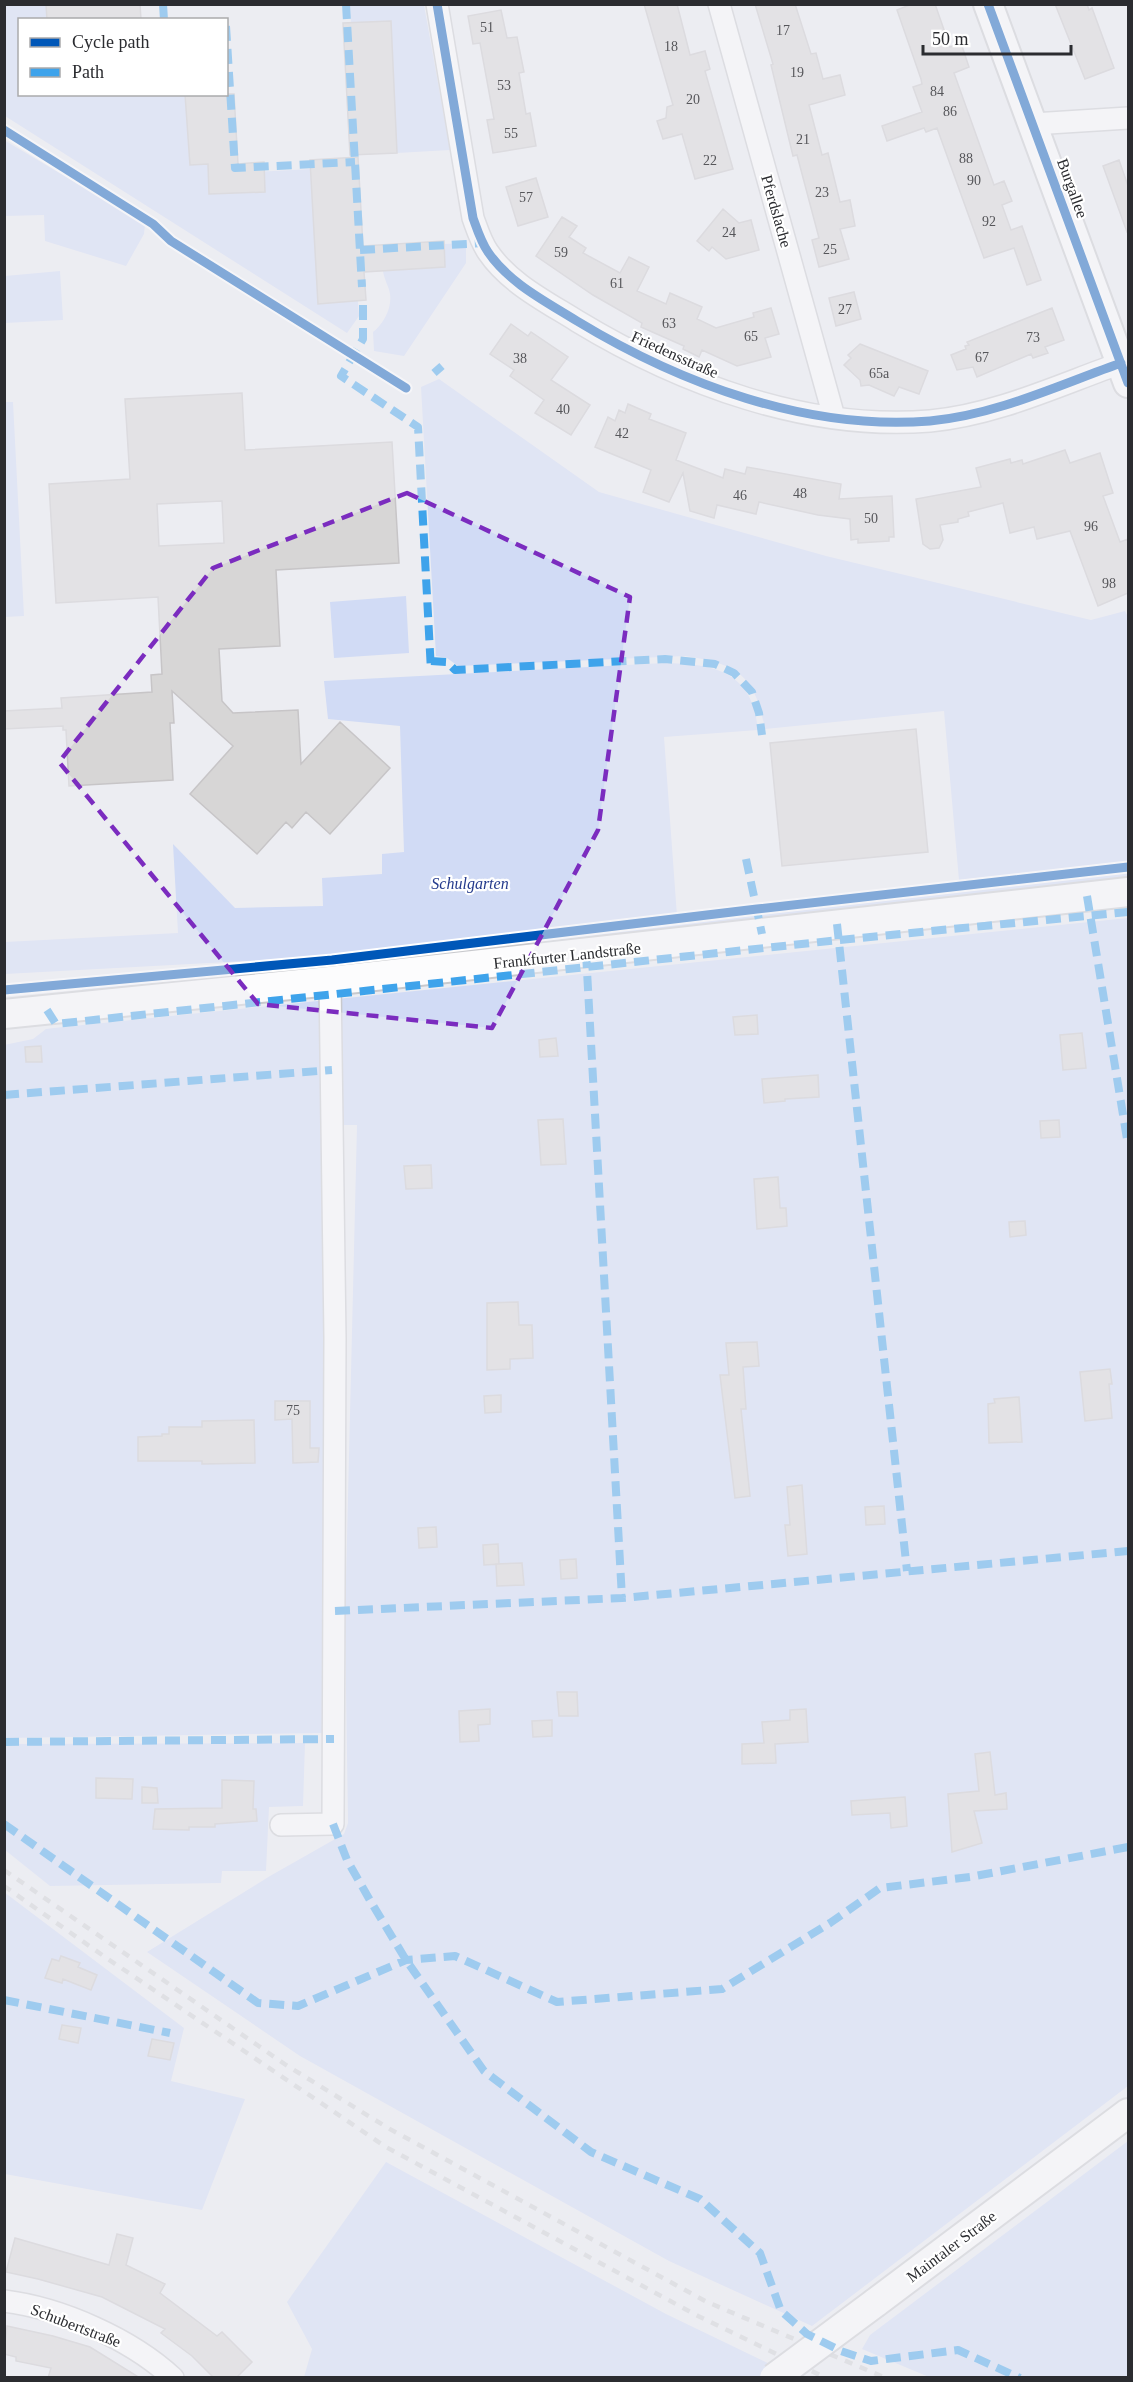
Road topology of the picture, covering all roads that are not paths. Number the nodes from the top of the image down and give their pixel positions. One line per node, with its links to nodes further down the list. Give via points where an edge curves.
1 (437, 4): 7 (street, Friedensstraße, via 473,218 487,251 506,274 581,323 670,372 741,396)
2 (719, 4): 7 (street, Pferdslache)
3 (988, 4): 5 (main road, Burgallee)
4 (1128, 118): 5 (street)
5 (1033, 124): 6 (main road, Burgallee)
6 (1125, 373): 7 (street, Friedensstraße, via 943,420 857,421)
7 (834, 417)
8 (1128, 892): 9 (main road, Frankfurter Landstraße)
9 (330, 981): 10 (main road, Frankfurter Landstraße); 11 (street, via 335,1338 333,1824)
10 (4, 1014)
11 (281, 1825)
12 (1128, 2113): 15 (main road, Maintaler Straße, bridge)
13 (4, 2301): 14 (street, Schubertstraße, via 47,2311 107,2333 136,2349)
14 (173, 2378)
15 (774, 2378)

